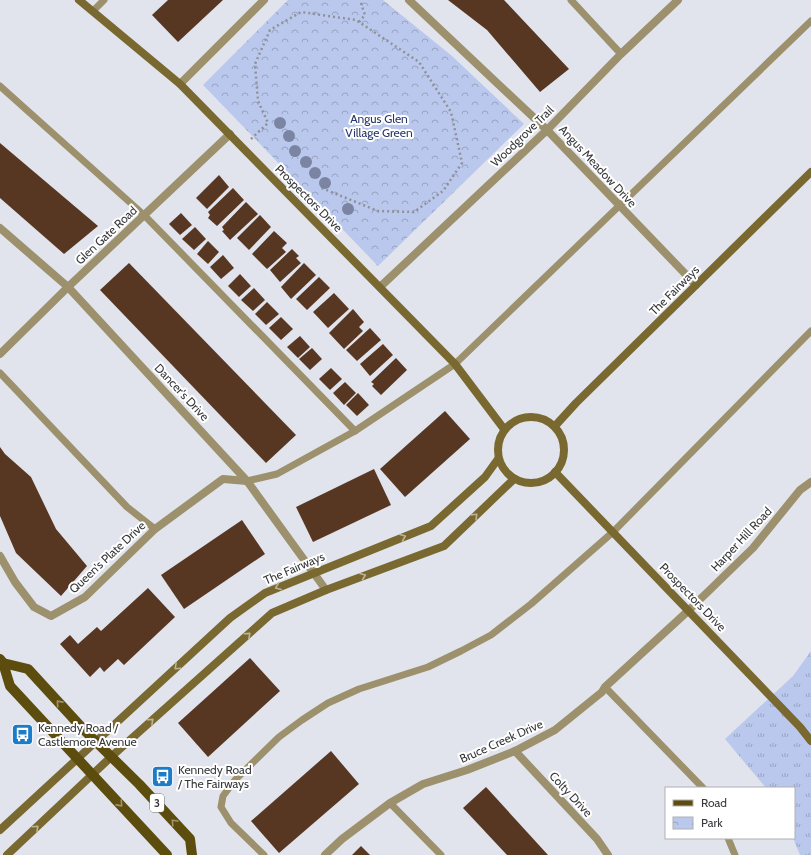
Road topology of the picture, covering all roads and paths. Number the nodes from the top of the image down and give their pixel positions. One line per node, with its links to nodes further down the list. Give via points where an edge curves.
1 (79, 0): 8 (street, Prospectors Drive)
2 (104, 0): 8 (lane)
3 (264, 0): 12 (street)
4 (360, 0): 10 (path, via 365,15)
5 (408, 0): 14 (street, Angus Meadow Drive)
6 (571, 0): 11 (lane)
7 (678, 0): 11 (street, Woodgrove Trail)
8 (93, 11): 12 (street, Prospectors Drive)
9 (811, 21): 19 (lane)
10 (359, 22): 16 (path, via 301,12 270,30 255,64 258,101 268,123); 18 (path, via 419,62 451,112 462,163 443,191 414,212 378,211)
11 (621, 54): 14 (street, Woodgrove Trail)
12 (180, 84): 15 (street, Prospectors Drive)
13 (0, 86): 20 (lane)
14 (547, 130): 19 (street, Angus Meadow Drive); 24 (street, Woodgrove Trail)
15 (230, 134): 20 (street, Glen Gate Road); 24 (street, Prospectors Drive)
16 (251, 139)
17 (811, 172): 22 (street, The Fairways)
18 (319, 187)
19 (620, 206): 22 (street, Angus Meadow Drive); 27 (lane)
20 (144, 215): 23 (street, Glen Gate Road); 31 (lane)
21 (0, 228): 23 (street, Dancer's Drive)
22 (696, 286): 29 (street, The Fairways)
23 (68, 287): 26 (street, Glen Gate Road); 35 (street, Dancer's Drive)
24 (380, 287): 27 (street, Prospectors Drive)
25 (811, 331): 38 (lane)
26 (0, 354)
27 (455, 364): 30 (street, Prospectors Drive); 31 (lane)
28 (0, 373): 37 (lane, via 127,507)
29 (555, 426): 30 (street, via 546,420 531,416 516,419); 33 (street, via 562,438 564,456)
30 (504, 429): 32 (street, via 499,438)
31 (355, 431): 35 (lane, via 277,474)
32 (498, 459): 34 (street); 40 (street, The Fairways, one-way to 32, via 431,526 485,477)
33 (555, 472): 34 (street, via 543,481 528,483); 38 (street, Prospectors Drive)
34 (514, 479): 41 (street, one-way to 34, via 444,546)
35 (247, 481): 37 (street, Queen's Plate Drive, via 223,479); 40 (street, Dancer's Drive)
36 (811, 482): 42 (street, Harper Hill Road, via 800,490 753,548)
37 (155, 529): 39 (street, Queen's Plate Drive, via 85,597 51,616 34,607)
38 (613, 532): 42 (street, Prospectors Drive); 58 (lane, via 531,604 491,635 428,667 359,689 328,703 279,737 235,780 223,796 221,806 231,823)
39 (0, 556)
40 (314, 572): 41 (street, Dancer's Drive); 45 (street, The Fairways, one-way to 45, via 265,593 230,618)
41 (326, 590): 48 (street, one-way to 41, via 272,613)
42 (688, 611): 44 (street, Bruce Creek Drive); 46 (street, Prospectors Drive)
43 (2, 661): 45 (main road, 3, one-way to 43, via 28,669); 49 (main road, 3, via 10,686)
44 (605, 687): 47 (street, Bruce Creek Drive, via 556,730); 51 (lane)
45 (96, 741): 48 (main road, 3); 49 (street, The Fairways)
46 (811, 741)
47 (514, 751): 52 (street, Bruce Creek Drive, via 423,784); 61 (street, Colty Drive)
48 (112, 756): 50 (street); 57 (main road, 3, one-way to 48, via 190,839)
49 (78, 759): 50 (main road, 3); 53 (street, The Fairways)
50 (93, 775): 55 (street, one-way to 50); 56 (main road, 3, one-way to 56)
51 (702, 787)
52 (390, 803): 59 (street, Bruce Creek Drive); 60 (lane)
53 (0, 830)
54 (728, 839): 62 (lane)
55 (7, 855)
56 (167, 855)
57 (192, 855)
58 (264, 855)
59 (325, 855)
60 (440, 855)
61 (608, 855)
62 (735, 855)

